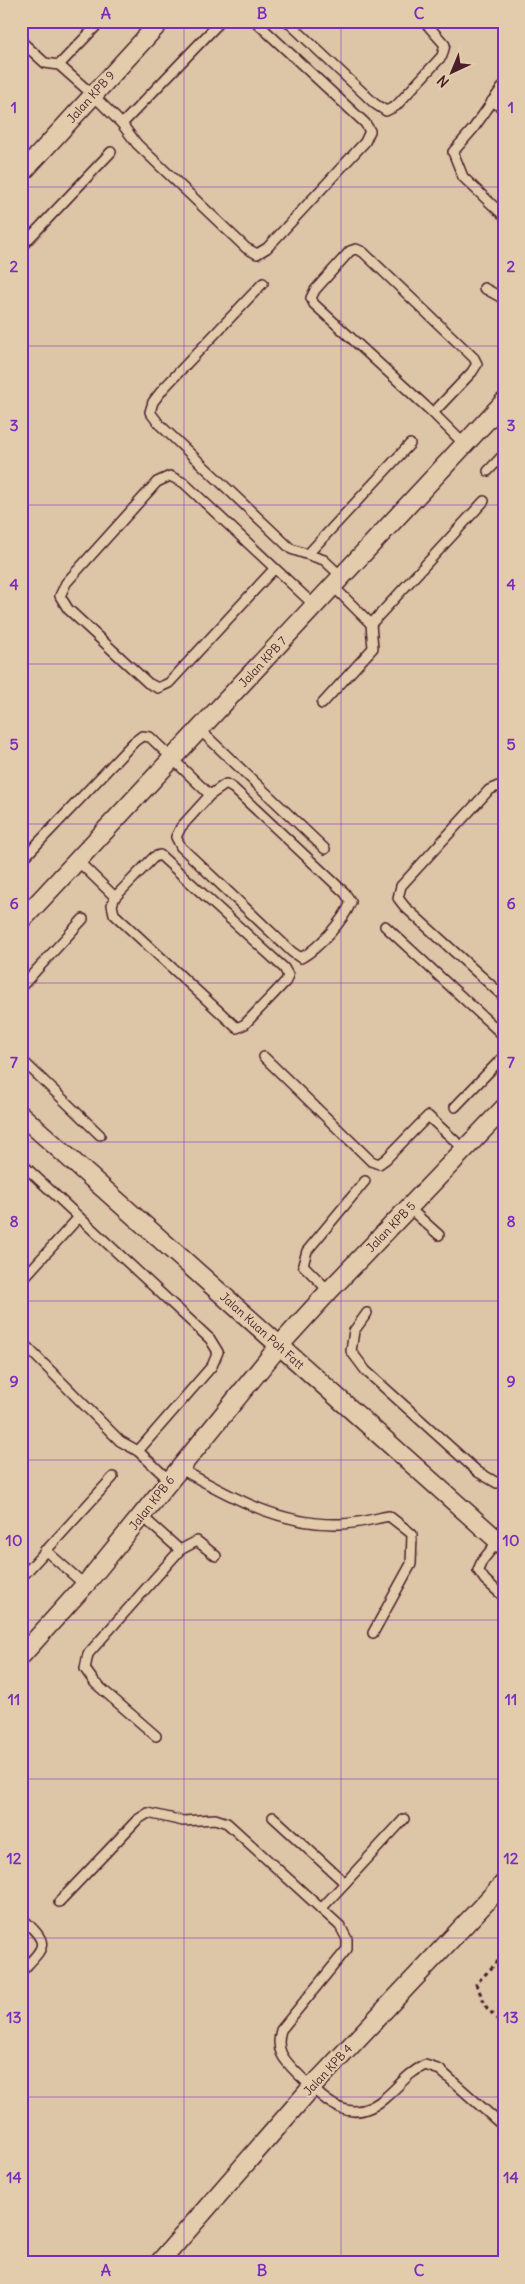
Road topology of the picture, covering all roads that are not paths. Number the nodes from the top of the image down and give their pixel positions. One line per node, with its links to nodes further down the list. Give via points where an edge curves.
1 (101, 21): 8 (lane)
2 (160, 21): 10 (street, Jalan KPB 9)
3 (221, 21): 13 (lane)
4 (255, 21): 13 (lane, via 365,122 370,131 365,142 267,248 257,254 246,248 138,144)
5 (287, 21): 6 (lane, via 386,111 396,106 442,56 445,45)
6 (424, 21)
7 (21, 41): 8 (lane, via 44,63)
8 (59, 65): 10 (lane)
9 (504, 85): 11 (lane)
10 (92, 95): 13 (lane); 15 (street, Jalan KPB 9)
11 (492, 101): 12 (lane); 16 (lane, via 453,152 463,177)
12 (504, 109)
13 (122, 124)
14 (110, 152): 17 (lane)
15 (21, 174)
16 (504, 216)
17 (21, 247)
18 (263, 283): 28 (lane, via 163,389 150,412 291,549)
19 (484, 288): 20 (lane)
20 (504, 299)
21 (504, 402): 24 (street, Jalan KPB 7)
22 (433, 413): 22 (lane, via 314,304 311,298 315,290 350,251 362,252 474,358 477,364 472,372); 24 (lane)
23 (410, 444): 28 (lane)
24 (464, 445): 30 (street, Jalan KPB 7)
25 (504, 454): 26 (lane)
26 (488, 471)
27 (484, 501): 32 (lane)
28 (308, 554): 30 (lane, via 324,560)
29 (274, 569): 29 (lane, via 184,483 170,476 157,482 66,583 60,596 68,610 158,688 169,683); 31 (lane)
30 (337, 582): 31 (street, Jalan KPB 7); 32 (lane)
31 (315, 606): 34 (street, Jalan KPB 7)
32 (371, 624): 33 (lane, via 373,648)
33 (322, 704)
34 (200, 730): 35 (street, Jalan KPB 7); 38 (lane)
35 (173, 759): 37 (lane); 39 (lane, via 150,737 142,736); 40 (street, Jalan KPB 7)
36 (504, 790): 46 (lane, via 498,786 489,790 401,886 398,898)
37 (210, 795): 37 (lane, via 226,784 233,788 351,902 347,912 311,952 301,958 292,952 181,847 176,837 180,826)
38 (324, 849)
39 (21, 861)
40 (78, 861): 41 (lane); 43 (street, Jalan KPB 7)
41 (115, 897): 41 (lane, via 112,905 114,914 237,1028 245,1024 286,981 288,975 284,968 160,855 154,857)
42 (83, 919): 45 (lane)
43 (21, 921)
44 (385, 926): 47 (lane)
45 (21, 987)
46 (504, 997)
47 (504, 1036)
48 (504, 1056): 51 (lane)
49 (264, 1057): 55 (lane, via 371,1161 379,1164 386,1159 428,1116)
50 (23, 1065): 54 (lane)
51 (455, 1107)
52 (504, 1108): 55 (street, Jalan KPB 5)
53 (21, 1115): 65 (street, Jalan Kuan Poh Fatt)
54 (100, 1135)
55 (464, 1149): 58 (street, Jalan KPB 5)
56 (21, 1163): 59 (lane)
57 (365, 1181): 62 (lane, via 307,1251 303,1265)
58 (409, 1208): 60 (lane); 62 (street, Jalan KPB 5)
59 (79, 1217): 61 (lane); 66 (lane, via 210,1339 218,1352 212,1366)
60 (438, 1235)
61 (21, 1281)
62 (329, 1291): 65 (street, Jalan KPB 5)
63 (367, 1313): 69 (lane, via 354,1331 351,1351 366,1371 478,1472 497,1483)
64 (21, 1341): 66 (lane, via 120,1441)
65 (279, 1346): 67 (street, Jalan KPB 6); 71 (street, Jalan Kuan Poh Fatt)
66 (138, 1451): 67 (lane)
67 (175, 1474): 70 (street, Jalan KPB 6); 78 (lane, via 290,1519 340,1524 390,1516 412,1534 411,1564)
68 (113, 1477): 72 (lane)
69 (504, 1479)
70 (142, 1516): 73 (lane); 76 (street, Jalan KPB 6)
71 (501, 1543): 77 (lane, via 482,1561 478,1570)
72 (45, 1550): 75 (lane); 76 (lane)
73 (180, 1550): 74 (lane, via 197,1541); 80 (lane, via 88,1654 85,1669 95,1683)
74 (216, 1556)
75 (21, 1578)
76 (85, 1586): 79 (street, Jalan KPB 6)
77 (504, 1597)
78 (373, 1633)
79 (21, 1656)
80 (156, 1736)
81 (273, 1817): 83 (lane)
82 (404, 1819): 83 (lane)
83 (345, 1884): 86 (lane)
84 (504, 1884): 89 (street, Jalan KPB 4)
85 (59, 1902): 86 (lane, via 137,1820 148,1813 183,1822 215,1819 227,1823)
86 (321, 1909): 89 (lane, via 340,1926 347,1939 347,1949 281,2030 278,2040 278,2051)
87 (21, 1917): 88 (lane, via 43,1942 42,1949)
88 (21, 1972)
89 (312, 2087): 90 (lane, via 338,2109 361,2112 385,2098 410,2072 425,2065 440,2070); 91 (street, Jalan KPB 4)
90 (504, 2126)
91 (159, 2263)

